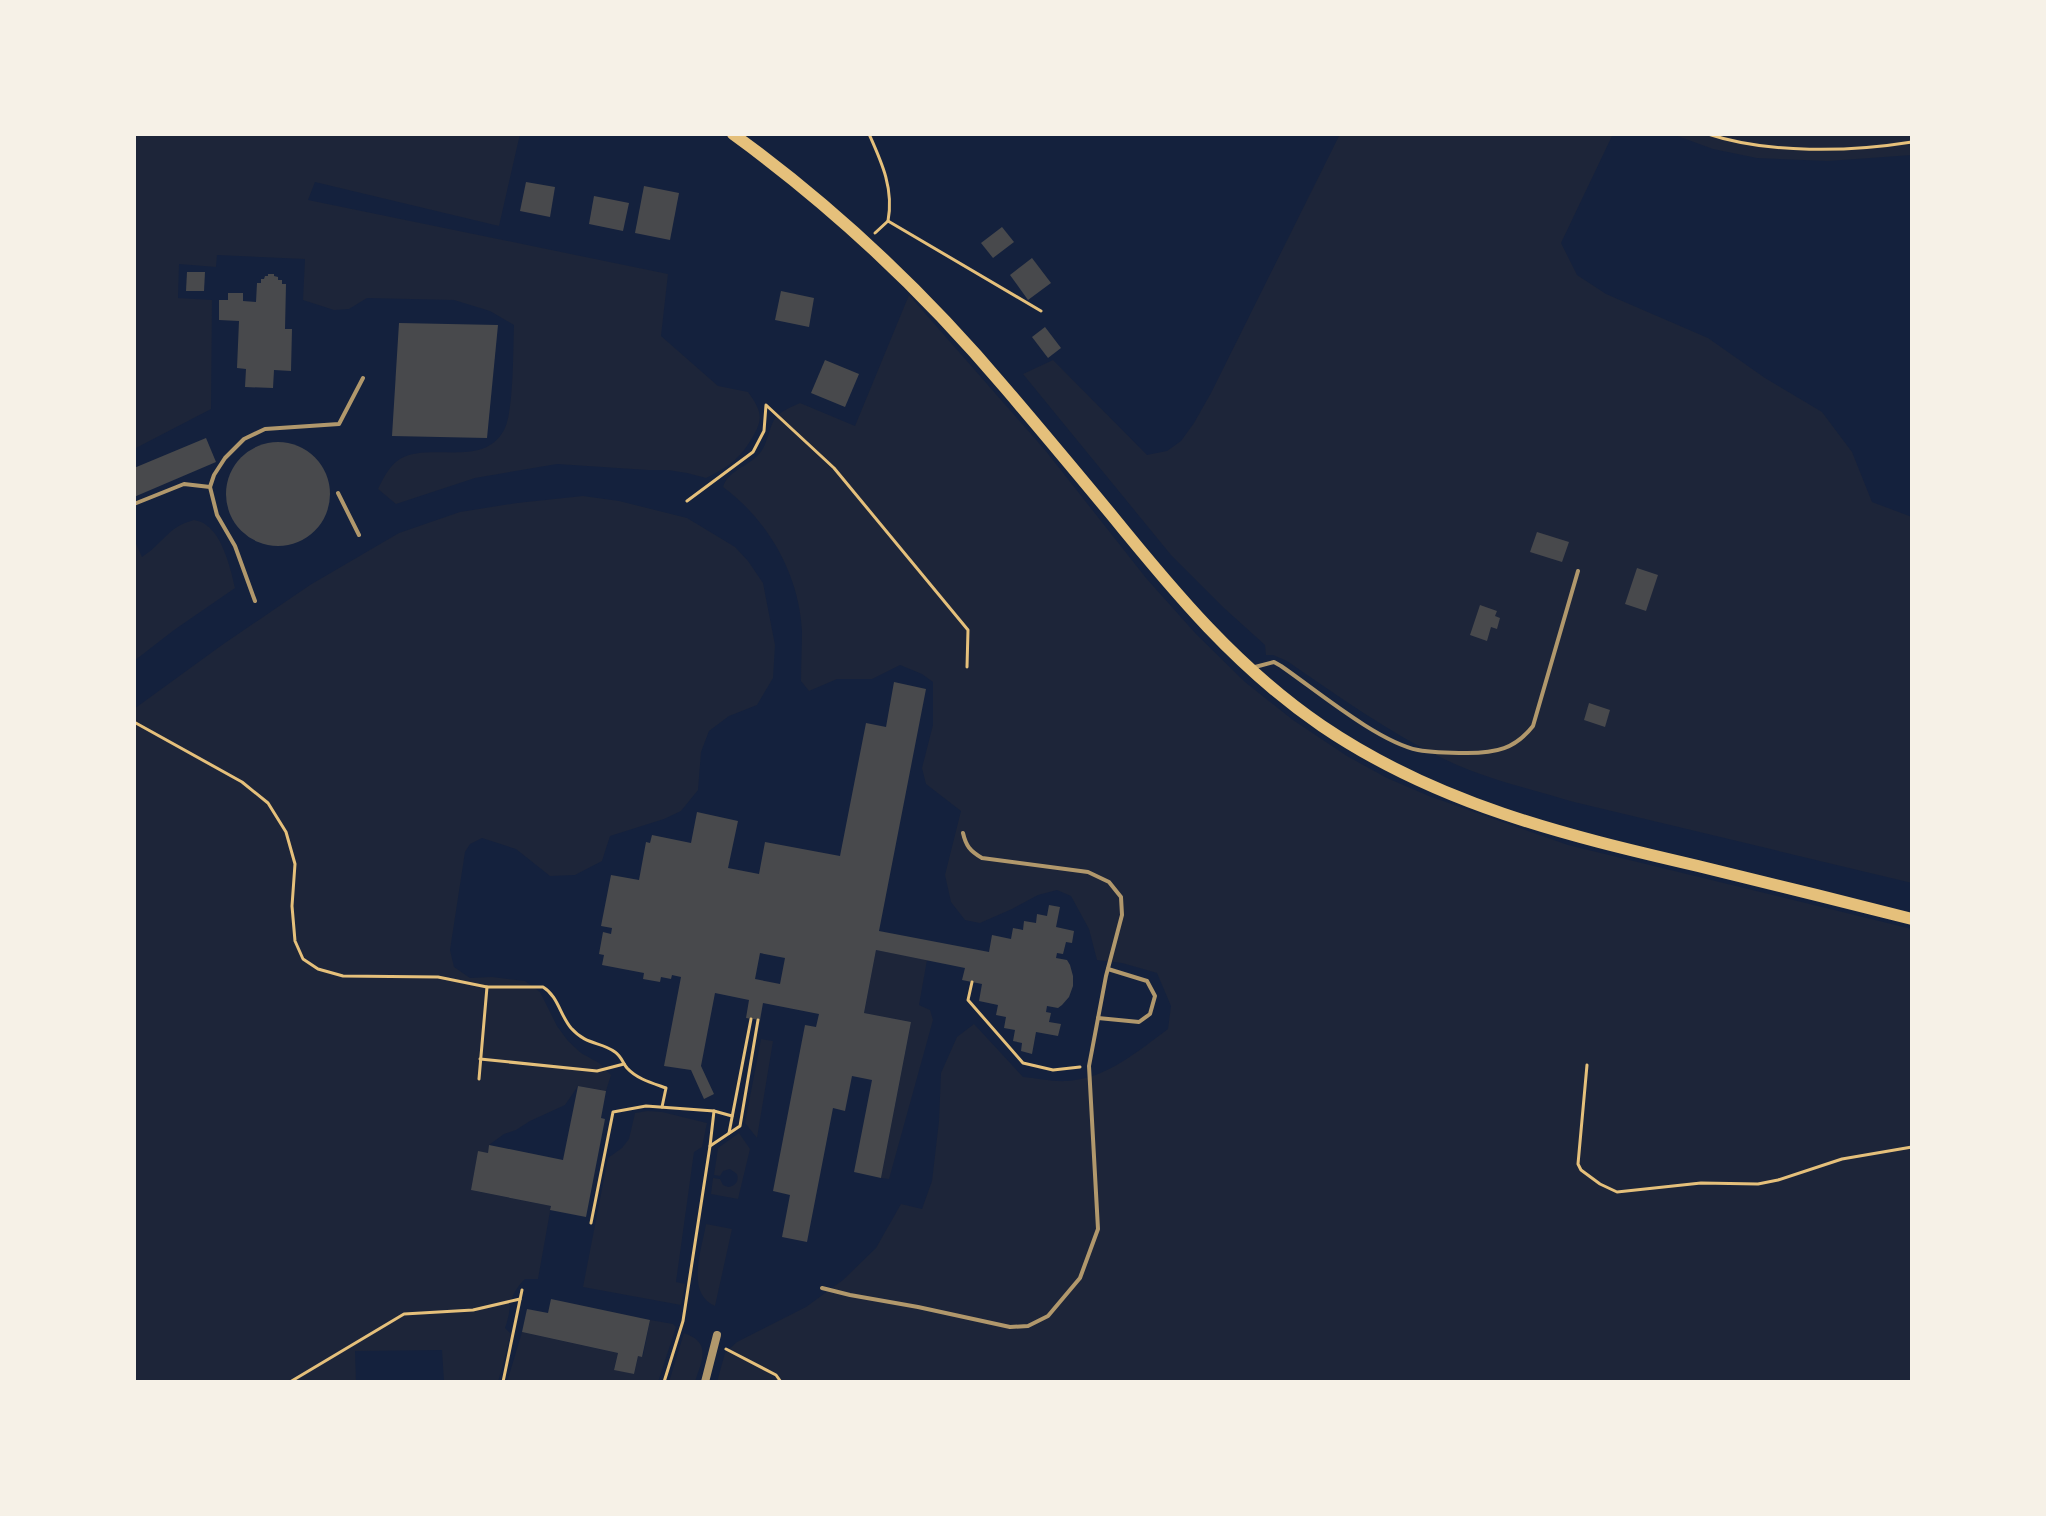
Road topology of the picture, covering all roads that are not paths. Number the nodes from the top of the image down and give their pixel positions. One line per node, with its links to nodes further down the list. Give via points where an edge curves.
1 (733, 134): 9 (main road, via 866,241 950,324 1147,561)
2 (363, 378): 3 (lane, via 339,424 265,429 244,439 225,458)
3 (210, 487): 5 (lane, via 184,484); 8 (lane)
4 (338, 493): 6 (lane)
5 (134, 504)
6 (359, 535)
7 (1578, 571): 9 (lane, via 1533,726 1523,739 1502,749 1444,753 1408,747 1274,662)
8 (255, 601)
9 (1249, 669): 11 (main road, via 1361,751 1493,811 1601,844)
10 (963, 833): 12 (lane, via 965,845 982,858 1088,872 1109,882 1121,897 1122,915)
11 (1912, 919)
12 (1108, 969): 13 (lane); 13 (lane, via 1147,981 1155,996 1150,1014 1139,1022)
13 (1098, 1018): 14 (lane, via 1089,1066 1098,1229 1080,1278 1048,1316 1028,1326 1010,1327)
14 (822, 1288)
15 (716, 1339): 16 (street)
16 (705, 1382)

